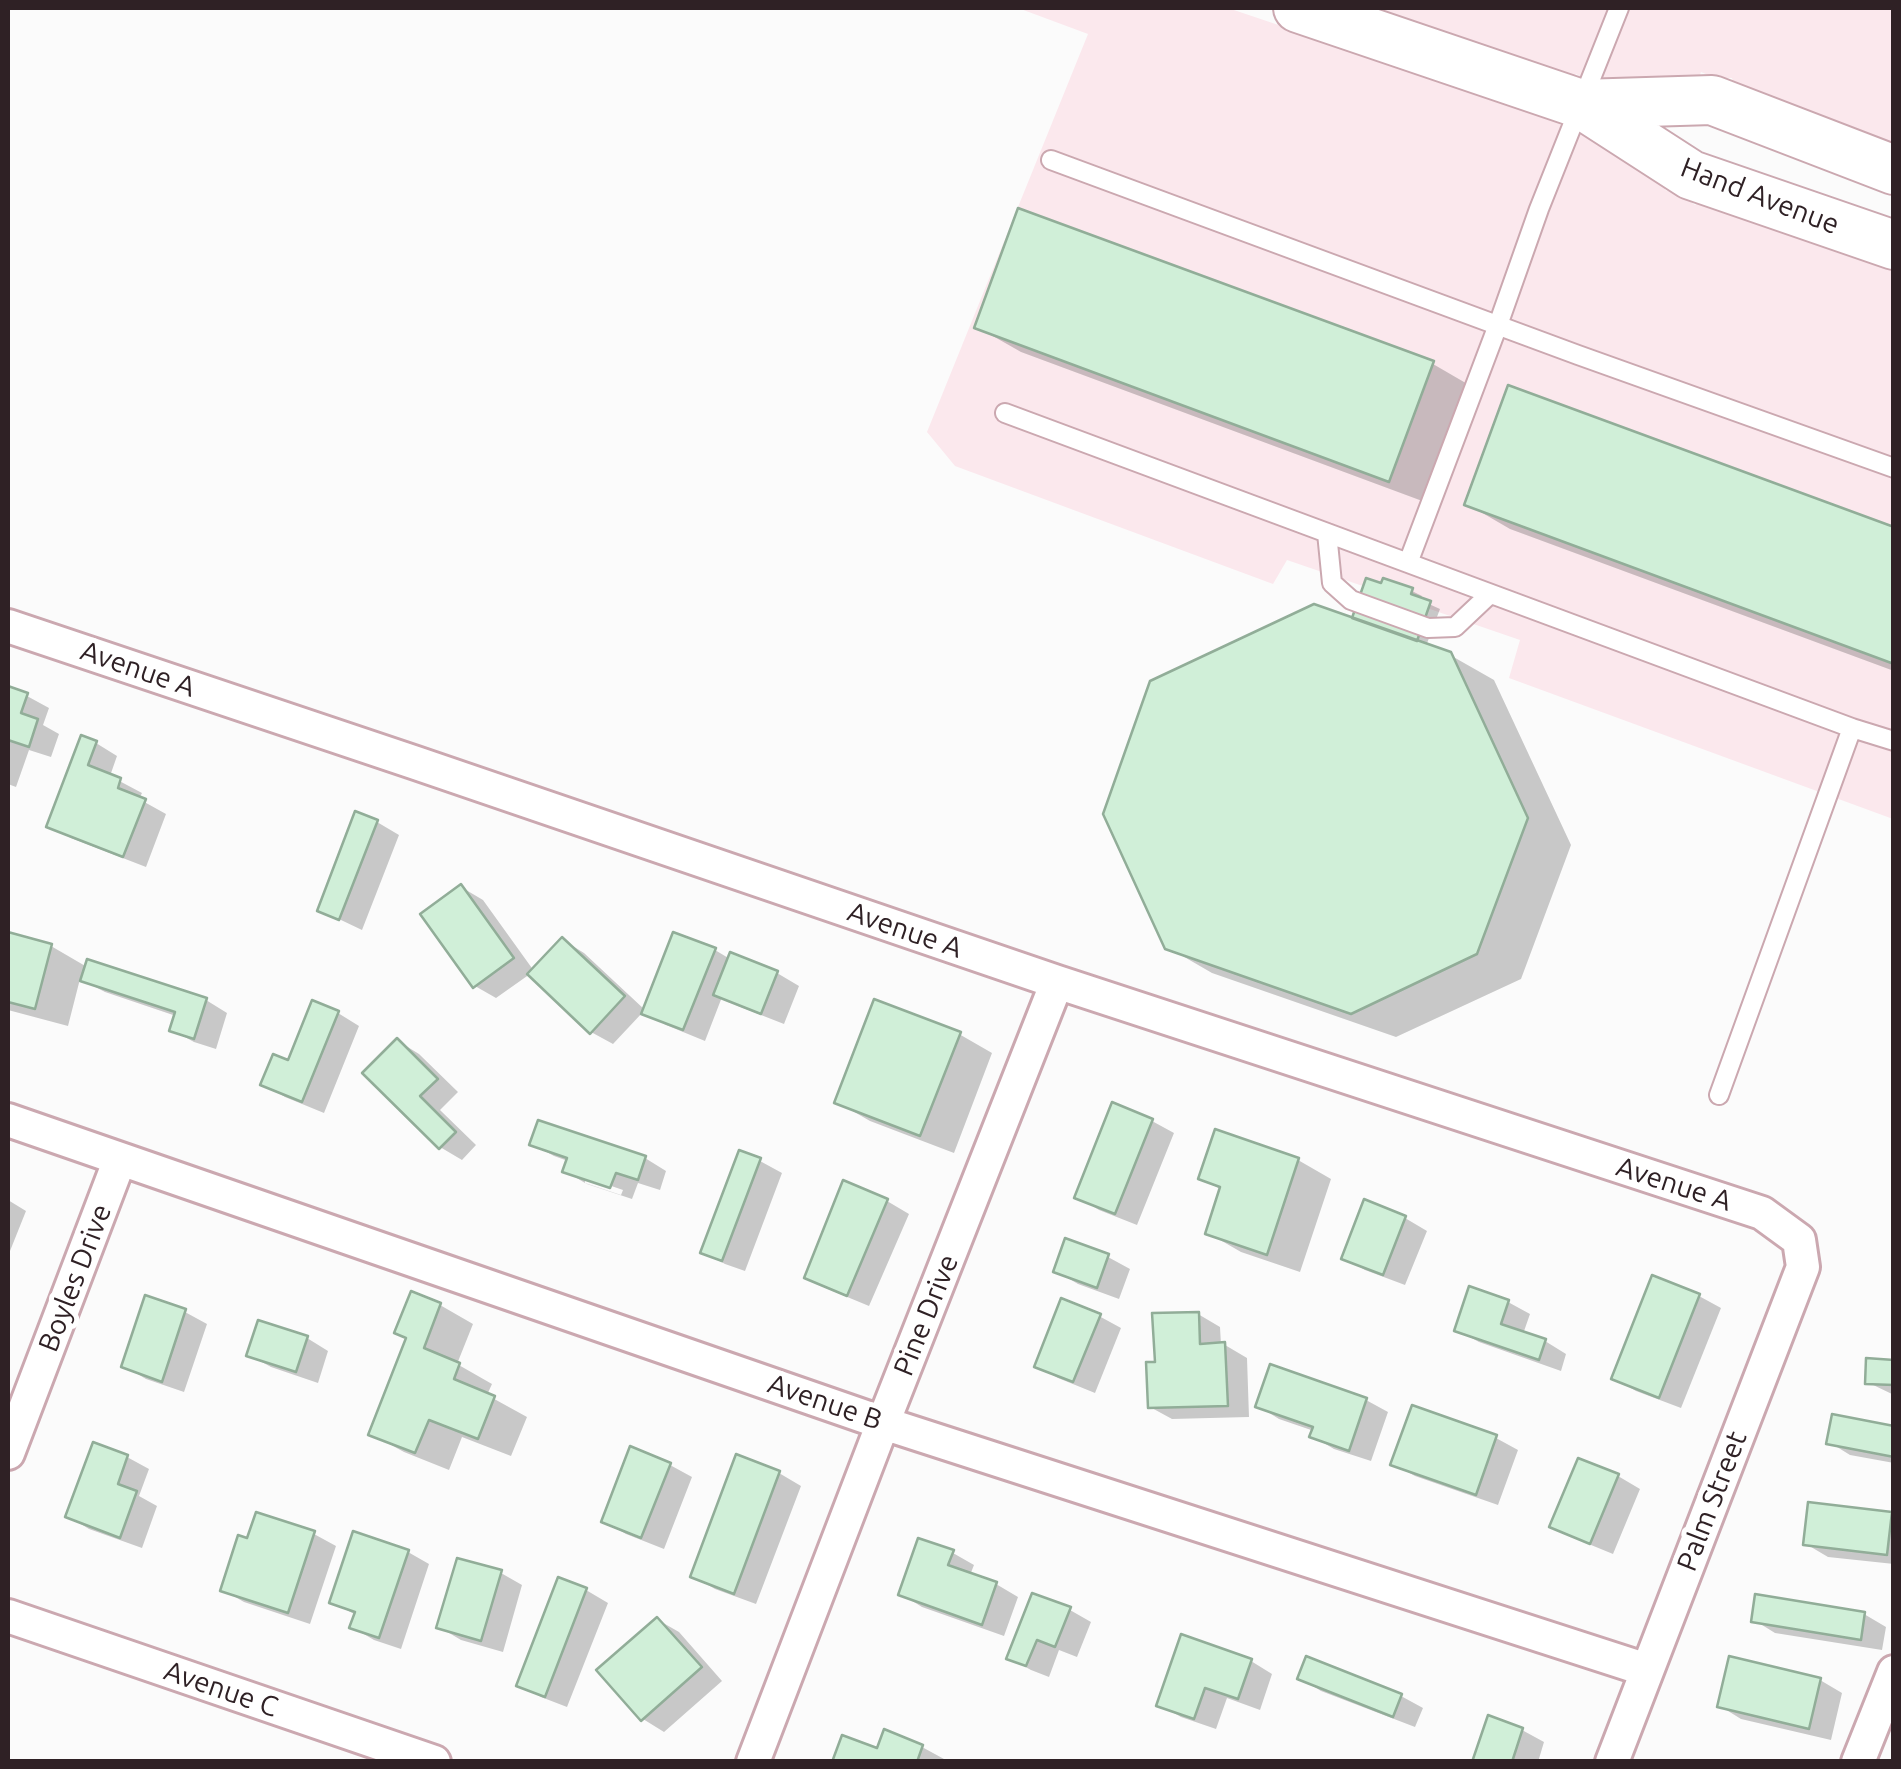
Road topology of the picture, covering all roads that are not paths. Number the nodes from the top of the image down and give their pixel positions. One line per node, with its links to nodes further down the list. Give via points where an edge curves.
1 (1298, 8): 3 (street, Hand Avenue)
2 (1618, 8): 3 (lane)
3 (1581, 104): 5 (street, Hand Avenue, via 1712,100); 6 (street, Hand Avenue, via 1691,175); 7 (lane)
4 (1051, 160): 7 (lane)
5 (1894, 170)
6 (1894, 245)
7 (1498, 325): 9 (lane); 11 (lane)
8 (1004, 413): 10 (lane)
9 (1894, 468)
10 (1327, 533): 11 (lane); 12 (lane, via 1332,583 1351,600 1428,628 1454,627)
11 (1408, 563): 12 (lane)
12 (1490, 594): 14 (lane)
13 (8, 626): 16 (street, Avenue A)
14 (1852, 728): 15 (lane); 17 (lane)
15 (1894, 741)
16 (1058, 982): 20 (street, Avenue A, via 1762,1213); 21 (street, Pine Drive)
17 (1719, 1095)
18 (8, 1120): 19 (street, Avenue B)
19 (120, 1159): 21 (street, Avenue B); 22 (street, Boyles Drive)
20 (1799, 1240): 24 (street, Palm Street, via 1804,1267)
21 (883, 1422): 24 (street, Avenue B); 27 (street, Pine Drive)
22 (8, 1453)
23 (8, 1616): 26 (street, Avenue C)
24 (1647, 1670): 28 (street, Palm Street)
25 (1894, 1672): 29 (street)
26 (434, 1762)
27 (753, 1762)
28 (1612, 1762)
29 (1858, 1762)

